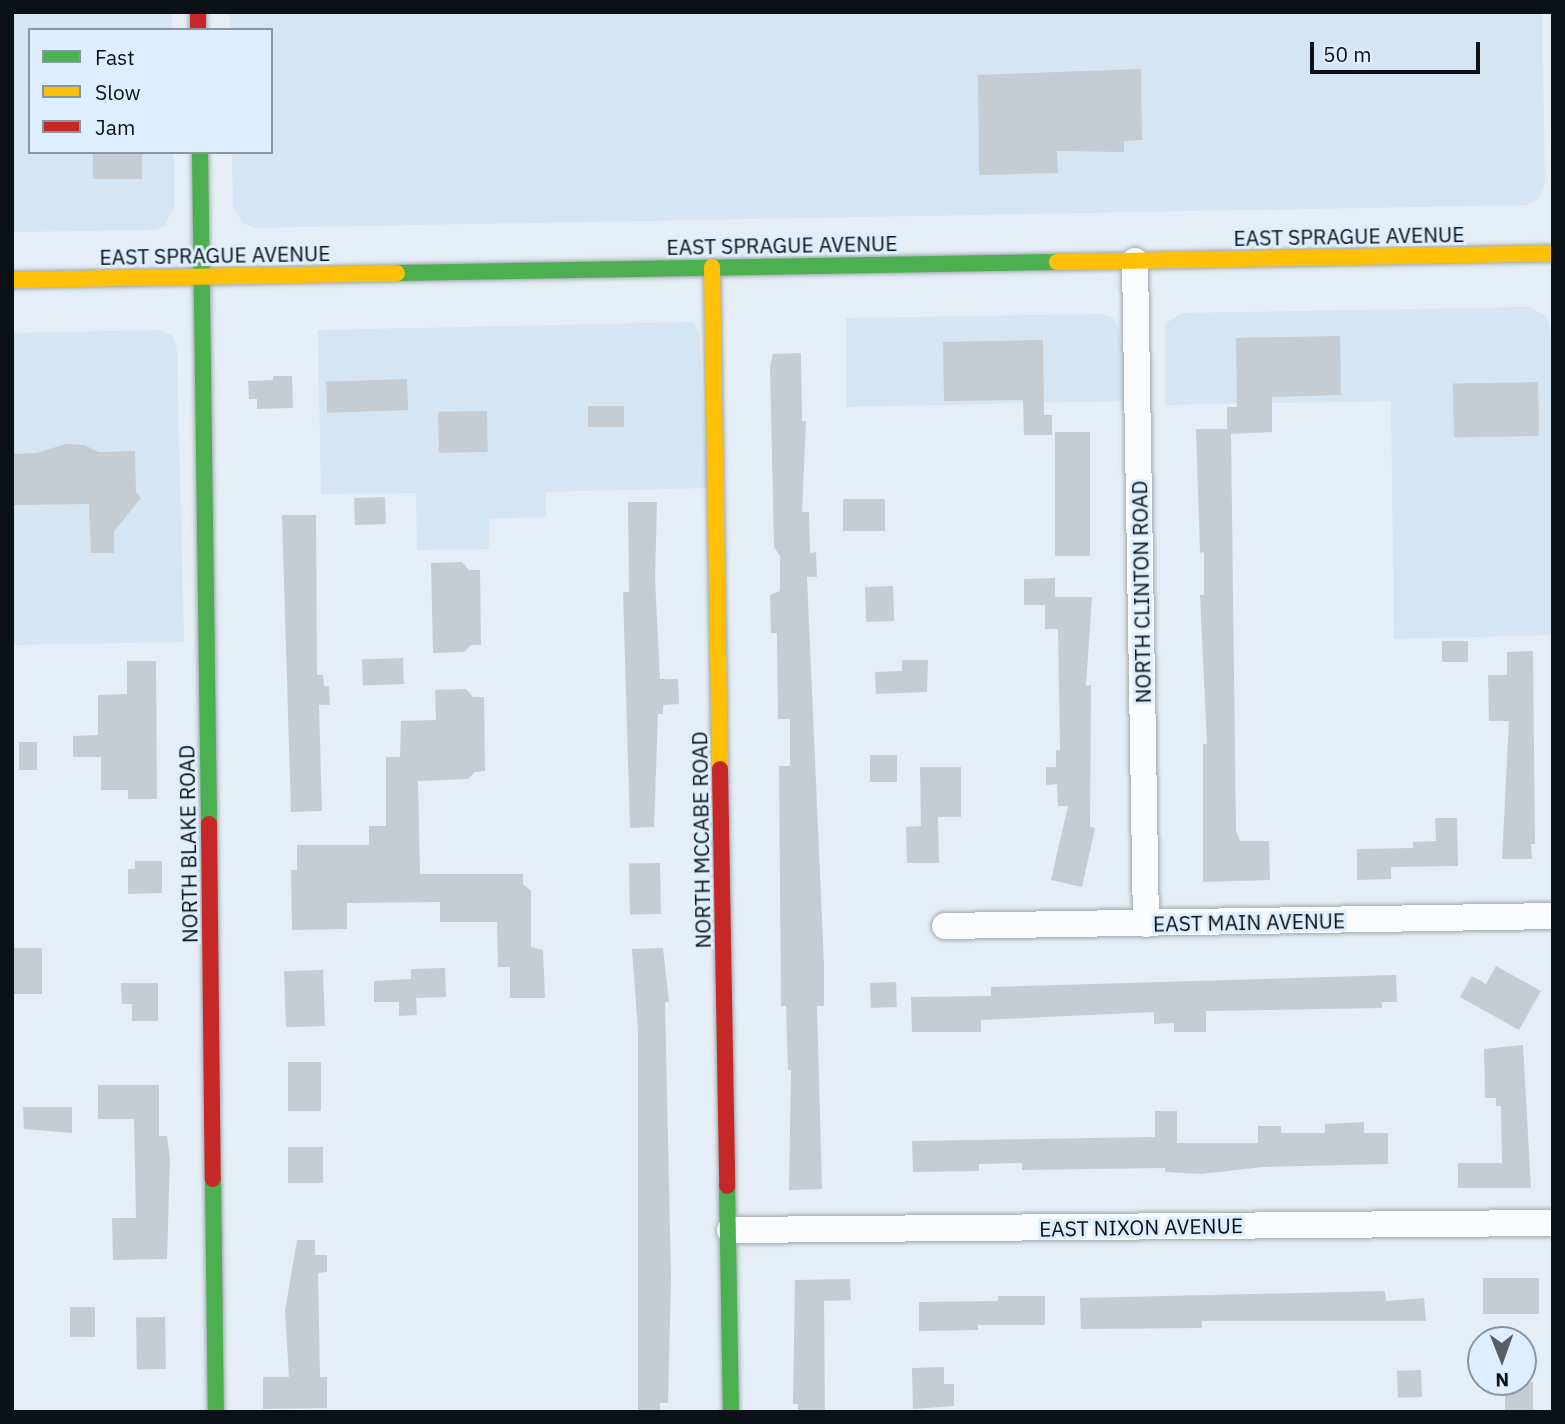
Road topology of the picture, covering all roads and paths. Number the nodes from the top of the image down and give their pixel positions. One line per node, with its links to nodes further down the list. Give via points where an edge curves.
1 (200, 154): 5 (street, NORTH BLAKE ROAD)
2 (1553, 253): 3 (street, EAST SPRAGUE AVENUE)
3 (1135, 261): 4 (street, EAST SPRAGUE AVENUE); 8 (street, NORTH CLINTON ROAD)
4 (712, 267): 5 (street, EAST SPRAGUE AVENUE); 11 (street, NORTH MCCABE ROAD)
5 (201, 276): 6 (street, EAST SPRAGUE AVENUE); 12 (street, NORTH BLAKE ROAD)
6 (12, 280)
7 (1553, 916): 8 (street, EAST MAIN AVENUE)
8 (1146, 924): 9 (street, EAST MAIN AVENUE)
9 (945, 926)
10 (1553, 1223): 11 (street, EAST NIXON AVENUE)
11 (730, 1230): 13 (street, NORTH MCCABE ROAD)
12 (216, 1412)
13 (731, 1412)

